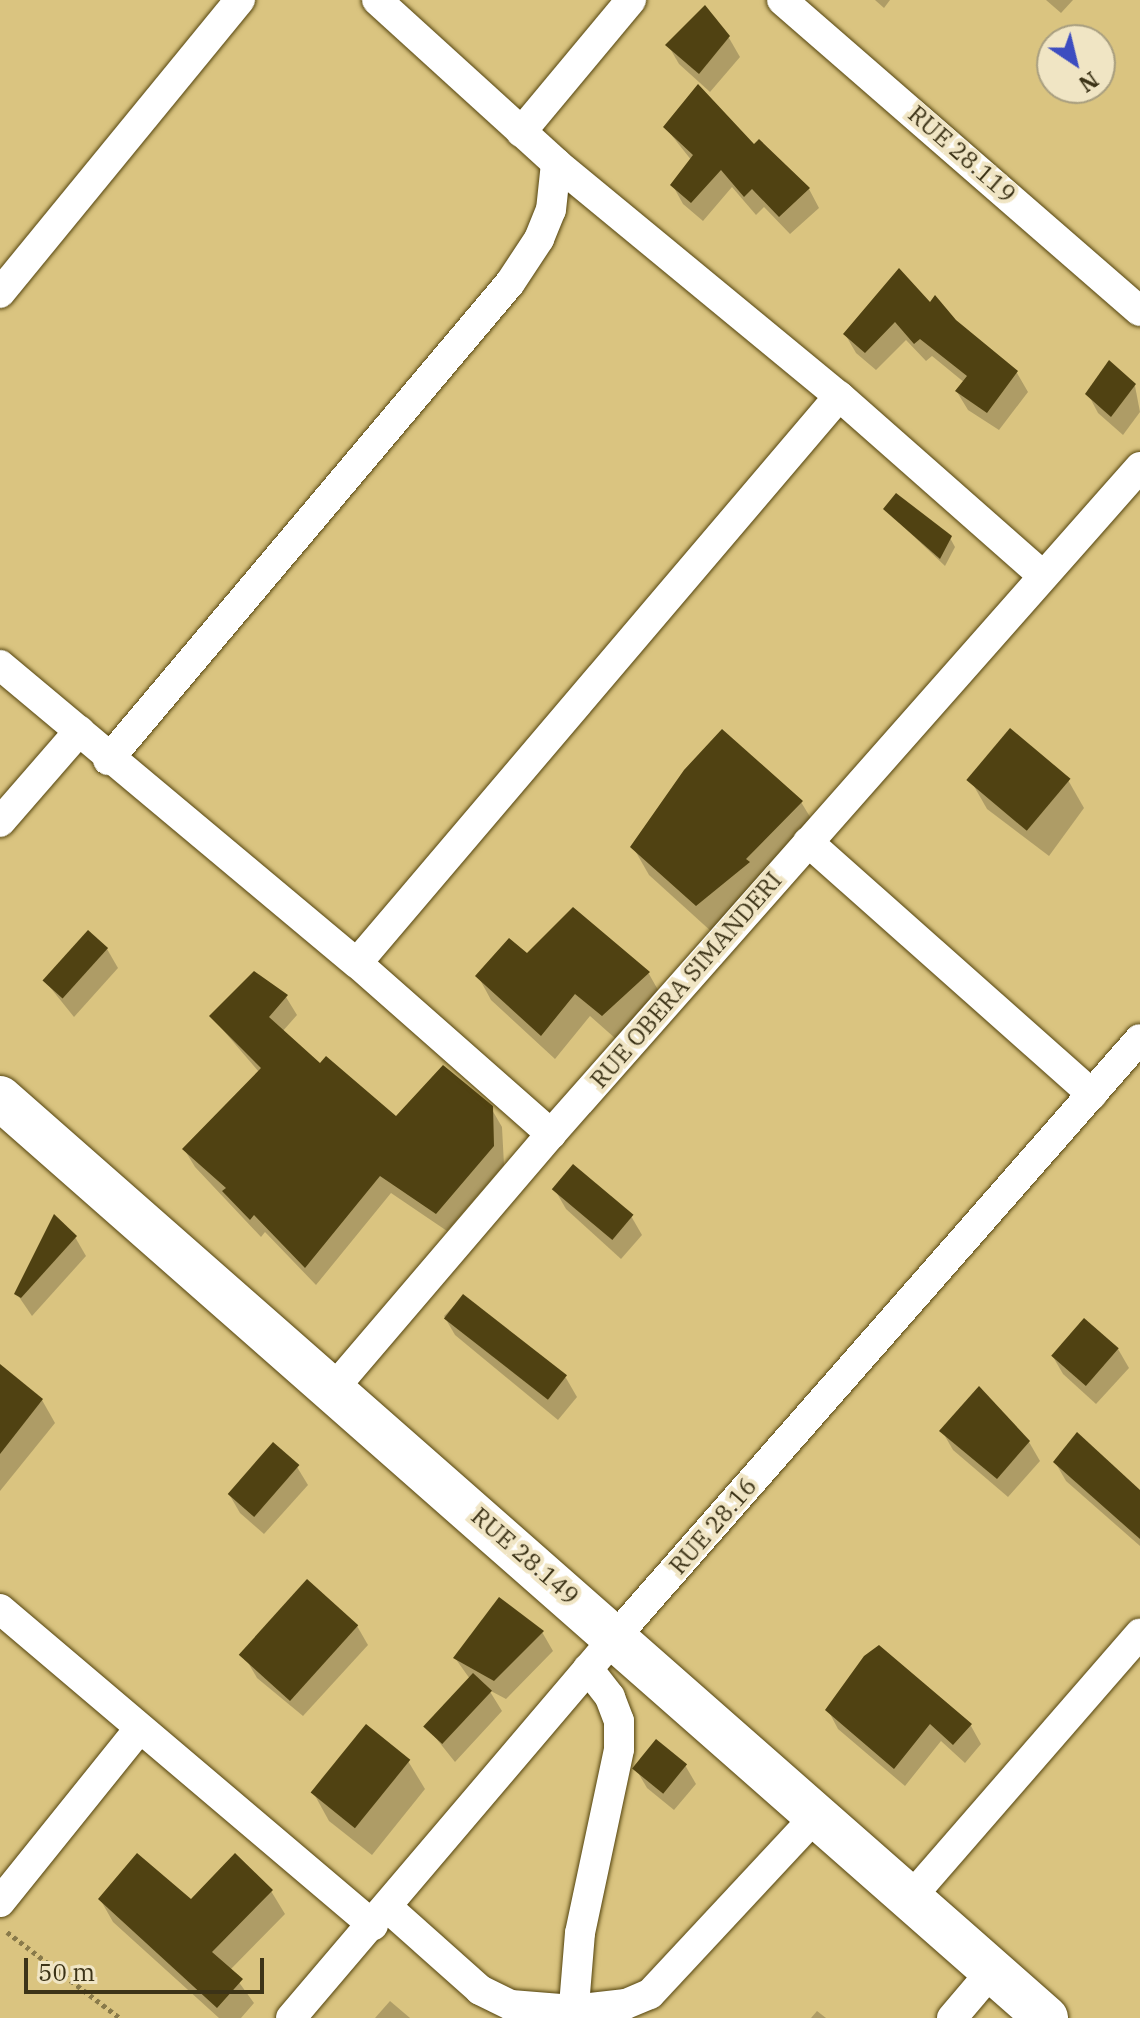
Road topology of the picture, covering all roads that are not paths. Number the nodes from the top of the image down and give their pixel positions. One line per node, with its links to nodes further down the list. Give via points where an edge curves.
1 (240, 0): 7 (street)
2 (377, 0): 5 (street)
3 (631, 0): 5 (street)
4 (782, 0): 8 (street, RUE 28.119)
5 (521, 132): 6 (street)
6 (556, 163): 9 (street); 14 (street, via 551,210 510,283)
7 (0, 293)
8 (1140, 311)
9 (839, 396): 11 (street); 17 (street)
10 (1140, 467): 11 (street)
11 (1043, 576): 16 (street, RUE OBERA SIMANDERI)
12 (0, 665): 13 (street)
13 (79, 731): 14 (street); 15 (street)
14 (108, 760): 17 (street)
15 (0, 822)
16 (808, 842): 19 (street); 21 (street, RUE OBERA SIMANDERI)
17 (357, 963): 21 (street)
18 (1140, 1039): 19 (street, RUE 28.16)
19 (1092, 1094): 24 (street, RUE 28.16)
20 (0, 1098): 22 (street, RUE 28.149)
21 (551, 1134): 22 (street, RUE OBERA SIMANDERI)
22 (334, 1388): 24 (street, RUE 28.149)
23 (0, 1609): 27 (street)
24 (616, 1636): 26 (street, RUE 28.16); 28 (street, RUE 28.149)
25 (1136, 1646): 29 (street)
26 (588, 1669): 31 (street, RUE 28.16); 33 (street, via 610,1697 619,1721 619,1749 580,1933)
27 (139, 1729): 30 (street); 31 (street)
28 (817, 1815): 29 (street, RUE 28.149); 33 (street, via 650,1994)
29 (911, 1897): 32 (street, RUE 28.149)
30 (0, 1902)
31 (380, 1916): 33 (street, via 480,1990 511,2005); 34 (street, RUE 28.16)
32 (992, 1971): 35 (street); 36 (street, RUE 28.149)
33 (573, 2014)
34 (291, 2018)
35 (952, 2018)
36 (1046, 2018)

